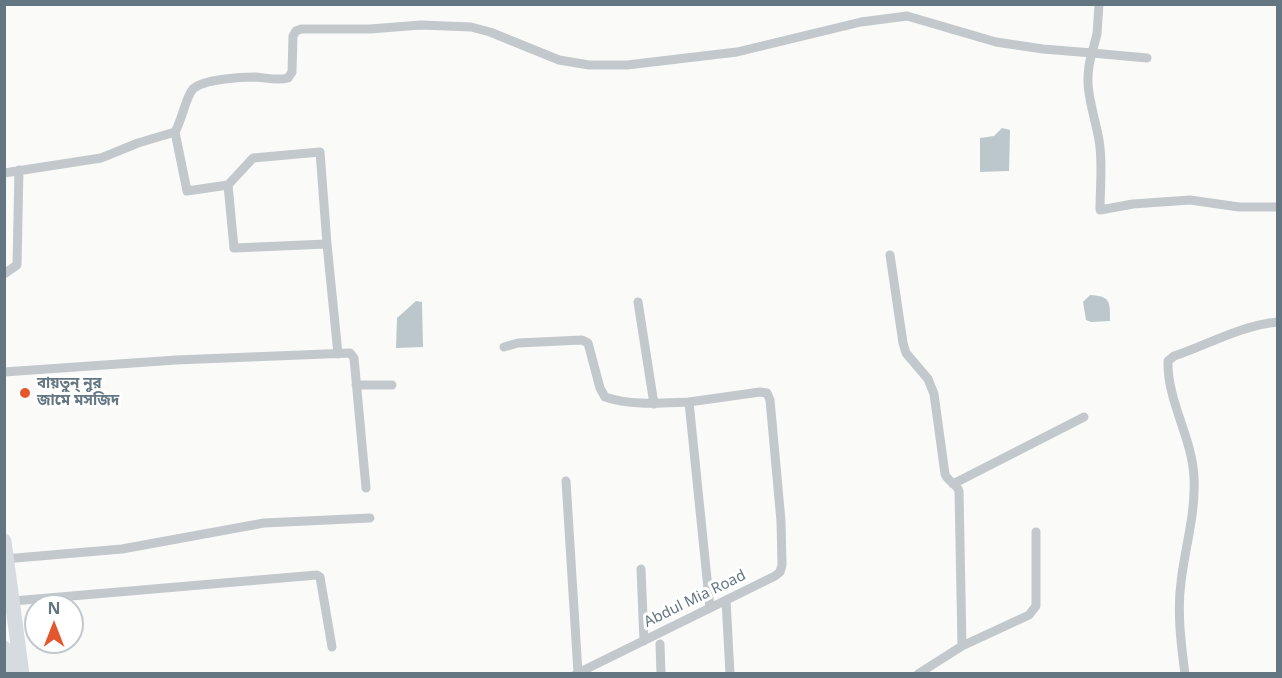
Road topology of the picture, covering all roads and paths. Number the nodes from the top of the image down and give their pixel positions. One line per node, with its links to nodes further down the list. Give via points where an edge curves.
1 (1099, 4): 2 (street)
2 (1092, 53): 3 (street); 4 (street, via 996,42 907,16 861,22 737,52 627,65 559,60 471,27 312,28 296,31 293,36 292,72 288,78 238,78 199,86 188,98); 8 (street, via 1087,82 1099,141 1100,210 1190,200 1239,207)
3 (1147, 58)
4 (175, 132): 5 (street, via 101,158); 7 (street, via 187,191)
5 (19, 170): 6 (street); 11 (street, via 17,265)
6 (4, 173)
7 (228, 184): 9 (street, via 234,248); 9 (street, via 254,158 320,152)
8 (1278, 207)
9 (327, 244): 15 (street)
10 (890, 255): 23 (street, via 903,343 934,394 945,474)
11 (4, 274)
12 (638, 302): 20 (street)
13 (1278, 322): 44 (street, via 1234,333 1173,356 1168,362 1170,386 1185,430 1194,479 1179,600)
14 (504, 347): 20 (street, via 582,340 588,343 605,397)
15 (338, 354): 16 (street); 17 (street, via 353,355)
16 (4, 372)
17 (357, 385): 18 (street); 24 (street)
18 (392, 385)
19 (689, 402): 20 (street); 30 (street, Abdul Mia Road, via 760,392 767,393 770,400 782,565 780,572); 32 (street)
20 (654, 404)
21 (1084, 417): 23 (street)
22 (566, 482): 38 (street)
23 (953, 484): 35 (street, via 959,491)
24 (366, 488)
25 (370, 518): 28 (street, via 264,523 122,549)
26 (1036, 532): 35 (street, via 1036,606 1029,615)
27 (4, 541): 28 (highway)
28 (6, 559): 31 (highway)
29 (641, 570): 33 (street)
30 (726, 600): 32 (street, Abdul Mia Road); 42 (street)
31 (13, 601): 36 (street, via 317,575); 40 (highway)
32 (710, 608): 33 (street, Abdul Mia Road)
33 (644, 641): 38 (street, Abdul Mia Road)
34 (660, 644): 41 (street)
35 (962, 646): 43 (street)
36 (332, 647)
37 (4, 648): 39 (highway)
38 (577, 673)
39 (8, 674)
40 (22, 674)
41 (661, 674)
42 (730, 674)
43 (918, 674)
44 (1185, 674)

